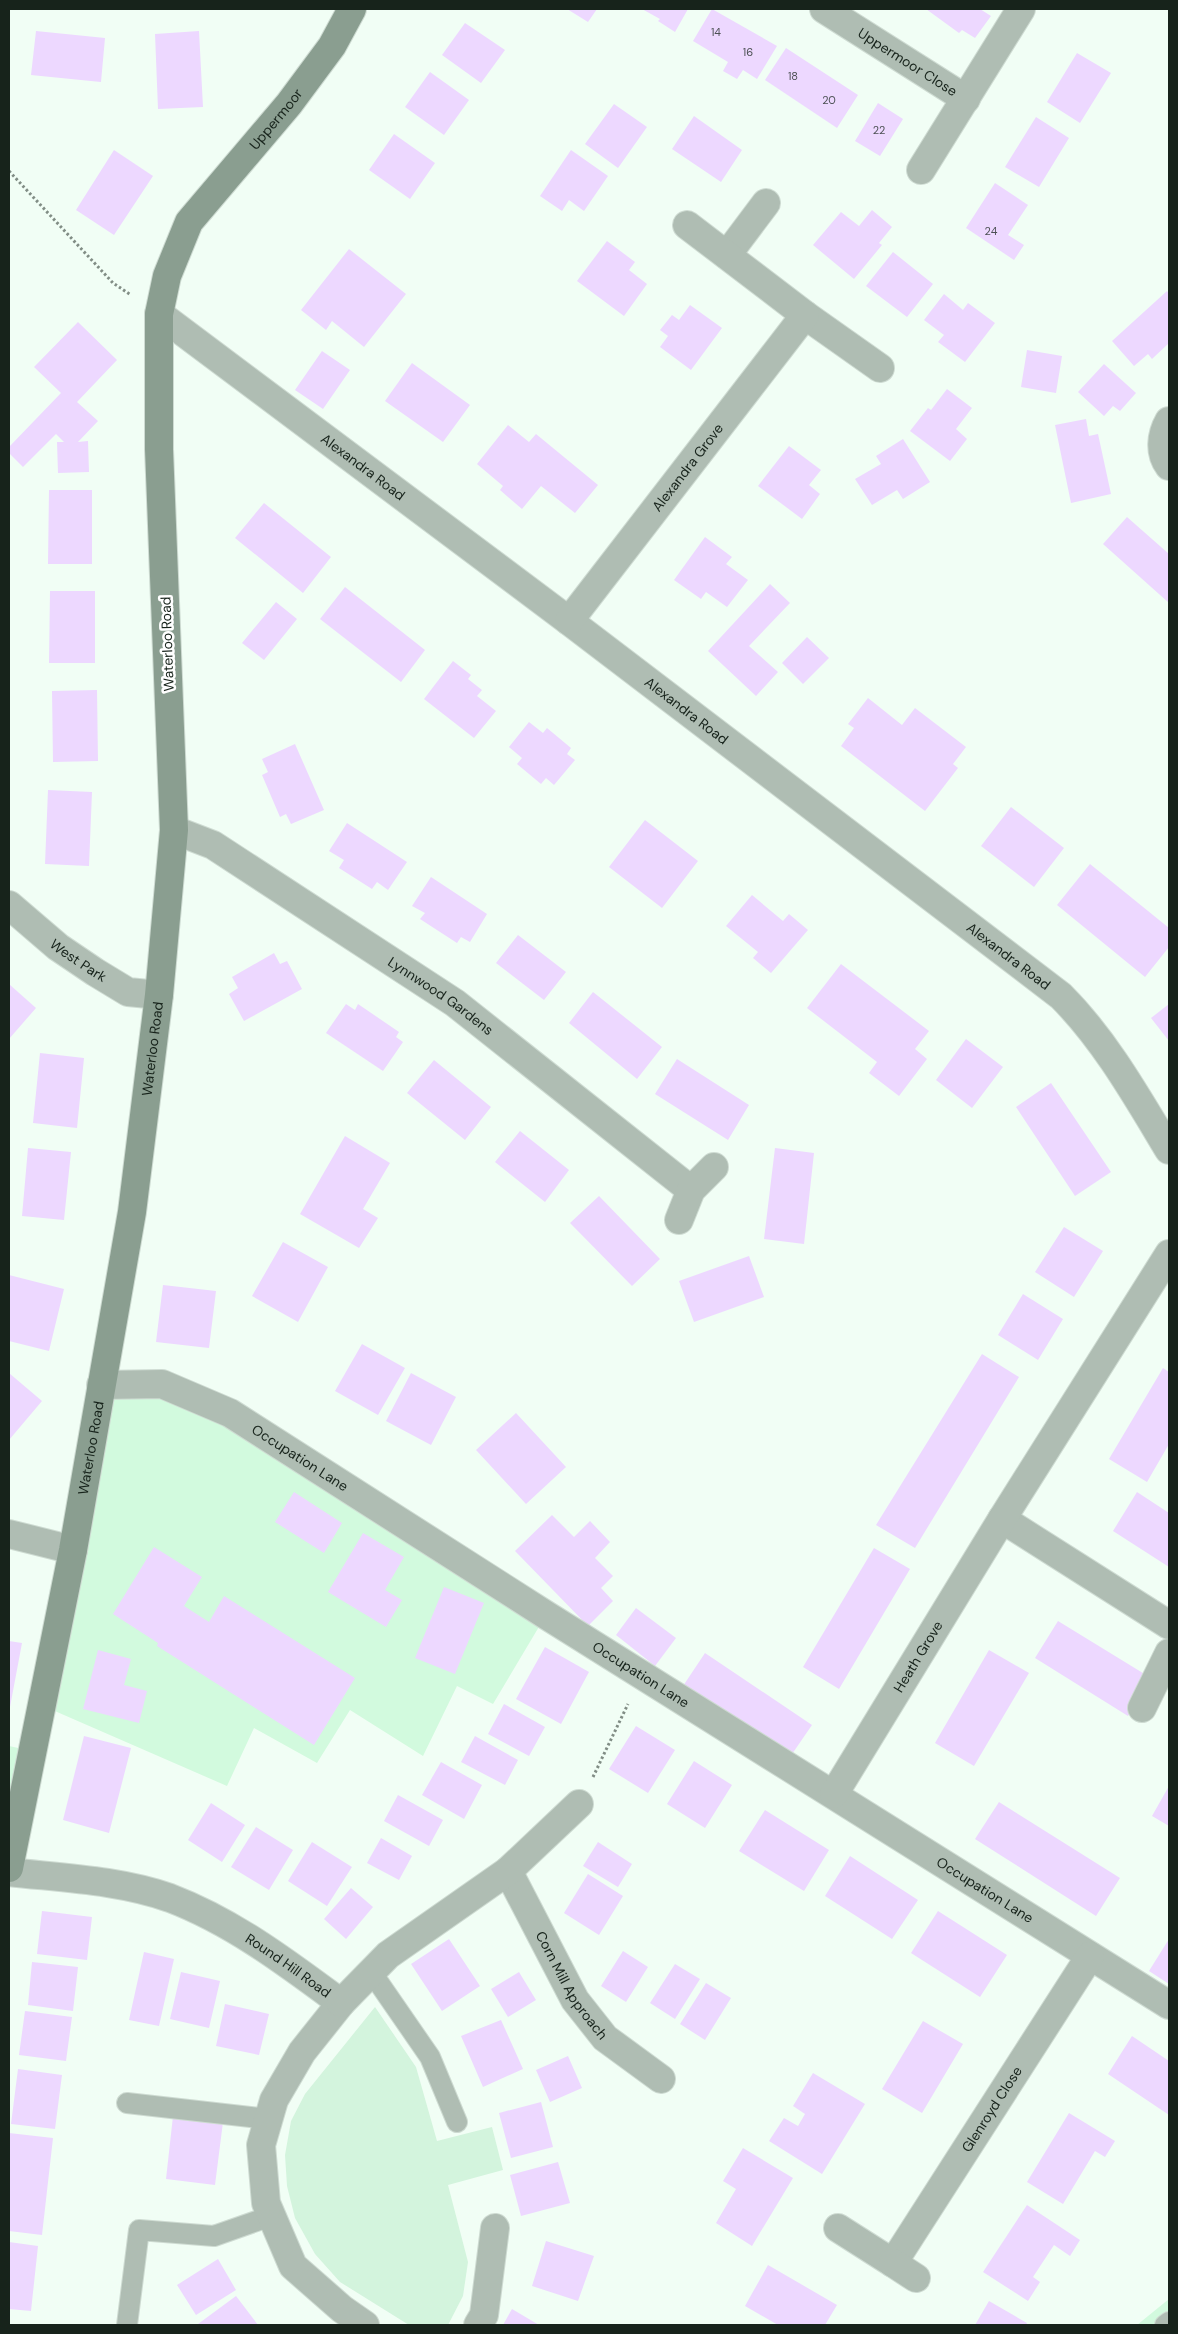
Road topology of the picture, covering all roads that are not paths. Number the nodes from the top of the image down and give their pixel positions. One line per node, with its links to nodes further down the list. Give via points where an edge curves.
1 (352, 9): 7 (main road, Uppermoor, via 332,46 289,104)
2 (824, 9): 4 (street, Uppermoor Close)
3 (1021, 9): 4 (street, Uppermoor Close)
4 (966, 98): 5 (street, Uppermoor Close)
5 (921, 170)
6 (766, 203): 9 (street)
7 (189, 222): 10 (main road, Waterloo Road, via 167,276)
8 (688, 225): 9 (street)
9 (727, 255): 11 (street)
10 (159, 314): 15 (street, Alexandra Road); 16 (main road, Waterloo Road, via 159,449)
11 (805, 315): 12 (street); 15 (street, Alexandra Grove)
12 (880, 368)
13 (1169, 421): 14 (street, via 1162,439 1164,460)
14 (1169, 466)
15 (569, 621): 19 (street, Alexandra Road, via 1061,996 1080,1015 1136,1095)
16 (174, 830): 18 (main road, Waterloo Road); 21 (street, Lynnwood Gardens, via 213,845 454,1003)
17 (9, 906): 18 (street, West Park, via 58,947 128,992)
18 (159, 994): 24 (main road, Waterloo Road, via 132,1212)
19 (1169, 1150)
20 (714, 1167): 21 (street)
21 (691, 1190): 22 (street)
22 (678, 1220)
23 (1169, 1254): 25 (street, Heath Grove)
24 (102, 1385): 27 (main road, Waterloo Road); 31 (street, Occupation Lane, via 162,1384 230,1413)
25 (1002, 1519): 28 (street); 31 (street, Heath Grove)
26 (9, 1534): 27 (street)
27 (73, 1550): 33 (main road, Waterloo Road)
28 (1169, 1624)
29 (1169, 1653): 30 (street)
30 (1142, 1708)
31 (834, 1794): 35 (street, Occupation Lane)
32 (579, 1804): 34 (street)
33 (9, 1870): 37 (street, Round Hill Road, via 117,1885 169,1898 226,1924 277,1956)
34 (508, 1872): 36 (street, via 388,1955); 39 (street, Corn Mill Approach, via 575,2000 606,2038)
35 (1090, 1956): 38 (street, Occupation Lane); 46 (street, Glenroyd Close)
36 (372, 1972): 37 (street); 42 (lane, via 430,2057)
37 (341, 2003): 41 (street, Round Hill Road, via 302,2052 274,2100)
38 (1169, 2005)
39 (661, 2079)
40 (127, 2103): 41 (lane)
41 (268, 2119): 43 (street, Round Hill Road, via 261,2145 266,2203)
42 (457, 2122)
43 (271, 2216): 49 (lane, via 214,2236 139,2230); 50 (street, Round Hill Road, via 293,2266)
44 (495, 2228): 51 (street, via 484,2315)
45 (838, 2228): 46 (street)
46 (893, 2263): 47 (street)
47 (916, 2278)
48 (1169, 2322): 52 (lane)
49 (127, 2325)
50 (365, 2325)
51 (478, 2325)
52 (1166, 2325)

